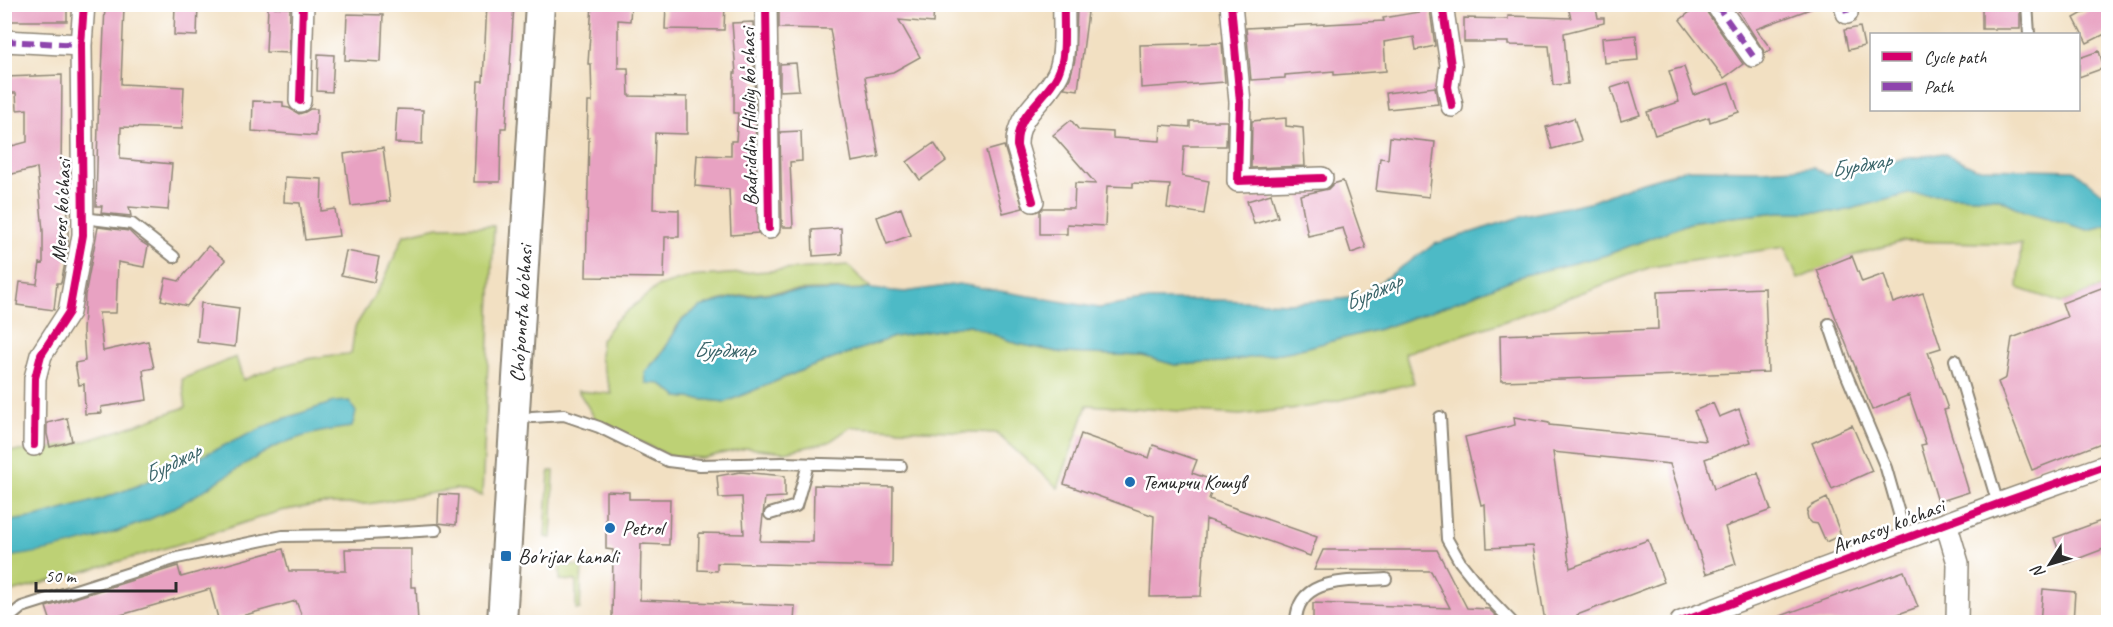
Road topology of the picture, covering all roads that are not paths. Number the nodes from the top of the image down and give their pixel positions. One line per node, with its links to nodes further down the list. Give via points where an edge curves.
1 (84, 4): 13 (street, Meros ko'chasi)
2 (303, 4): 15 (street)
3 (540, 4): 23 (main road, Cho'ponota ko'chasi)
4 (555, 4): 23 (main road, Cho'ponota ko'chasi)
5 (766, 4): 20 (street, Badriddin Hiloliy koʻchasi)
6 (1064, 4): 18 (street, via 1061,65 1052,84 1019,125 1017,137)
7 (1231, 4): 17 (street, via 1240,102 1238,181)
8 (1442, 4): 16 (street, via 1451,65 1448,87)
9 (1716, 4): 14 (street)
10 (2027, 4): 11 (lane)
11 (2029, 33)
12 (4, 41): 13 (street)
13 (81, 45): 19 (street, Meros ko'chasi)
14 (1754, 56)
15 (300, 101)
16 (1452, 106)
17 (1322, 177)
18 (1033, 201)
19 (83, 219): 21 (lane, via 132,224); 27 (street, Meros ko'chasi, via 69,312 41,355 35,378)
20 (769, 228)
21 (174, 257)
22 (1828, 324): 35 (lane, via 1886,468)
23 (528, 341): 25 (main road, Cho'ponota ko'chasi)
24 (1956, 360): 31 (lane)
25 (527, 415): 28 (lane, via 564,415 599,427 668,461 700,465); 38 (main road, Cho'ponota ko'chasi); 39 (main road, Cho'ponota ko'chasi)
26 (1440, 417): 41 (lane, via 1447,539 1460,562)
27 (34, 445)
28 (808, 464): 30 (lane); 32 (lane, via 796,506)
29 (2109, 465): 31 (street, Arnasoy ko'chasi)
30 (901, 466)
31 (1998, 504): 33 (street, Arnasoy ko'chasi)
32 (770, 514)
33 (1946, 523): 35 (street, Arnasoy ko'chasi); 43 (street, via 1958,563)
34 (436, 531): 37 (lane, via 283,536 177,558 22,608)
35 (1906, 538): 42 (street, Arnasoy ko'chasi)
36 (1386, 579): 40 (lane, via 1316,587 1305,594 1296,612)
37 (4, 622)
38 (502, 622)
39 (521, 622)
40 (1296, 622)
41 (1512, 622)
42 (1681, 622)
43 (1956, 622)

